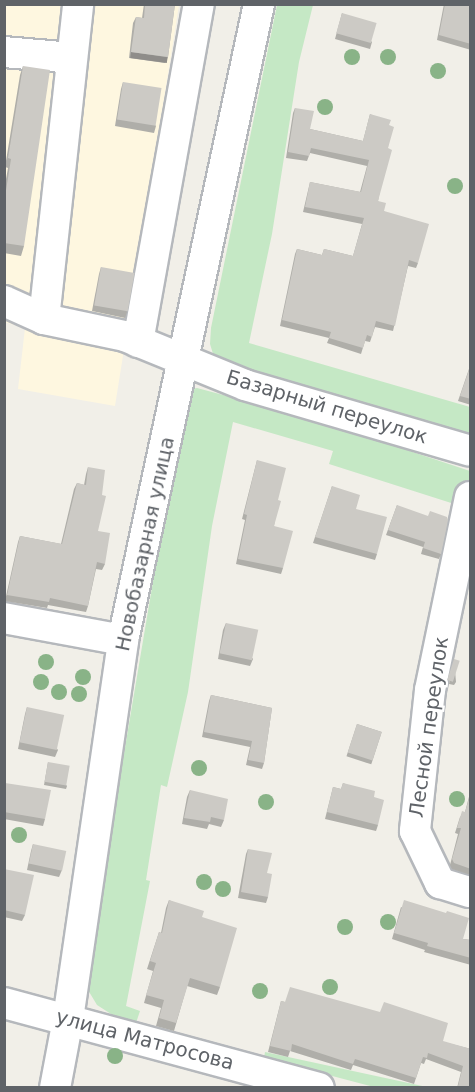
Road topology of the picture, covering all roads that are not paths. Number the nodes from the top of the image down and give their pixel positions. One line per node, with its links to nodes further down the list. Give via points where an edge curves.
1 (78, 4): 5 (street)
2 (199, 4): 8 (street)
3 (259, 4): 9 (street, Новобазарная улица)
4 (4, 52): 5 (street)
5 (72, 58): 7 (street)
6 (4, 301): 7 (street, Базарный переулок)
7 (44, 319): 8 (street, Базарный переулок)
8 (138, 342): 9 (street, Базарный переулок)
9 (184, 361): 10 (street, Базарный переулок, via 245,384); 13 (street, Новобазарная улица)
10 (471, 451)
11 (471, 497): 14 (street, Лесной переулок, via 430,690 415,831 440,883)
12 (4, 618): 13 (street)
13 (123, 640): 16 (street, Новобазарная улица)
14 (471, 892)
15 (4, 1003): 16 (street, улица Матросова)
16 (68, 1019): 17 (street, Новобазарная улица); 18 (street, улица Матросова)
17 (55, 1088)
18 (320, 1088)

